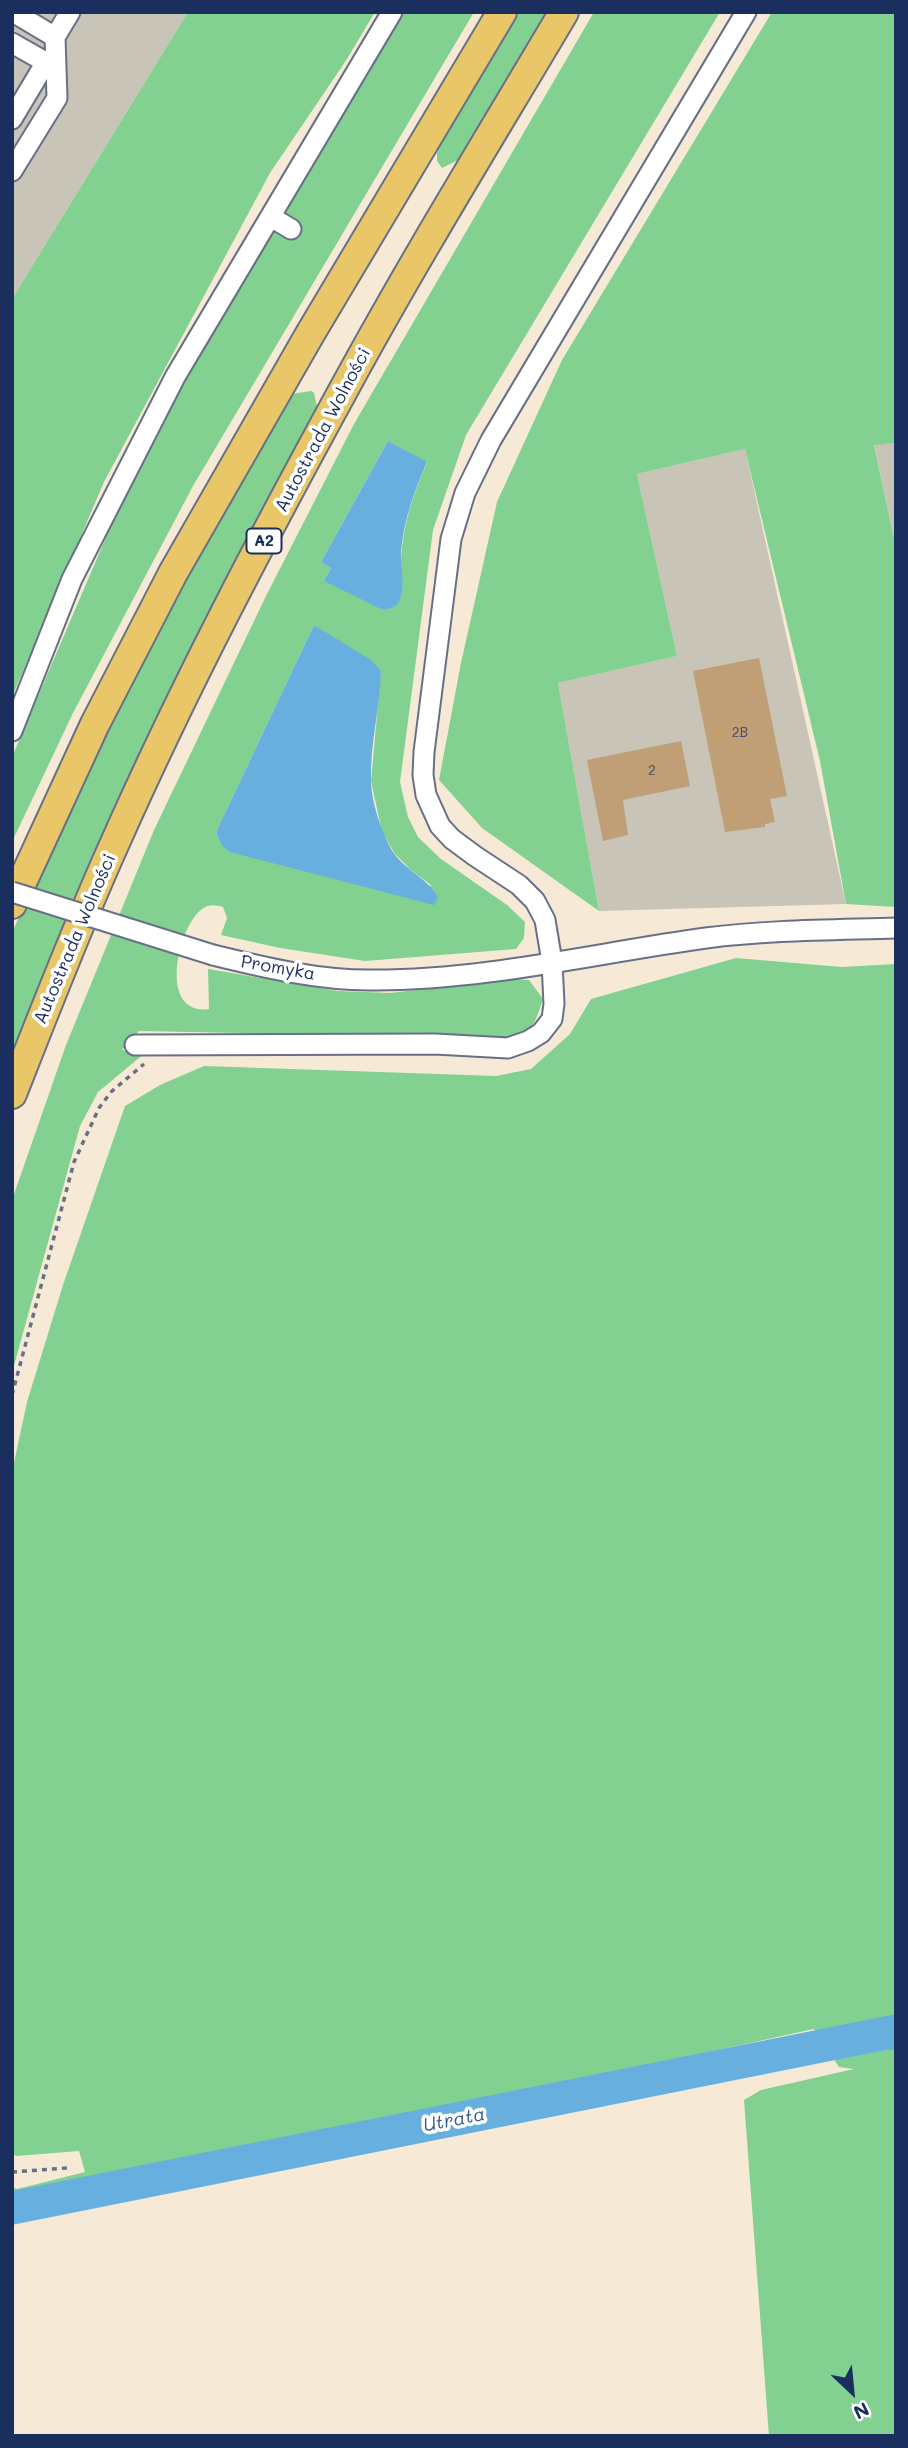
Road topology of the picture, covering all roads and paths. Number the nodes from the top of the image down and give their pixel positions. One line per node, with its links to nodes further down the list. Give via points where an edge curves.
1 (13, 12): 7 (street)
2 (70, 12): 7 (street)
3 (392, 12): 12 (street)
4 (502, 12): 16 (highway, via 173,573 95,724)
5 (564, 12): 21 (highway, Autostrada Wolności / A2, via 352,374 218,629 114,844)
6 (746, 12): 18 (street, via 491,440 465,493 451,539 424,752 426,795 440,826 452,839 535,901 545,920)
7 (55, 37): 9 (street)
8 (12, 43): 9 (street)
9 (51, 65): 10 (street); 11 (street, via 57,98)
10 (12, 119)
11 (12, 171)
12 (271, 217): 13 (street); 14 (street, via 175,377 72,579)
13 (291, 229)
14 (12, 730)
15 (12, 892): 18 (street, Promyka, bridge, via 213,955 319,976 372,981 426,979)
16 (12, 904)
17 (896, 928): 18 (street, Promyka, via 708,938)
18 (552, 962): 20 (street, via 552,1019 541,1033 508,1048 435,1044)
19 (135, 1045): 20 (street)
20 (168, 1046): 22 (path, via 111,1092 74,1162)
21 (12, 1094)
22 (12, 1395)
23 (66, 2168): 24 (path)
24 (12, 2172)

